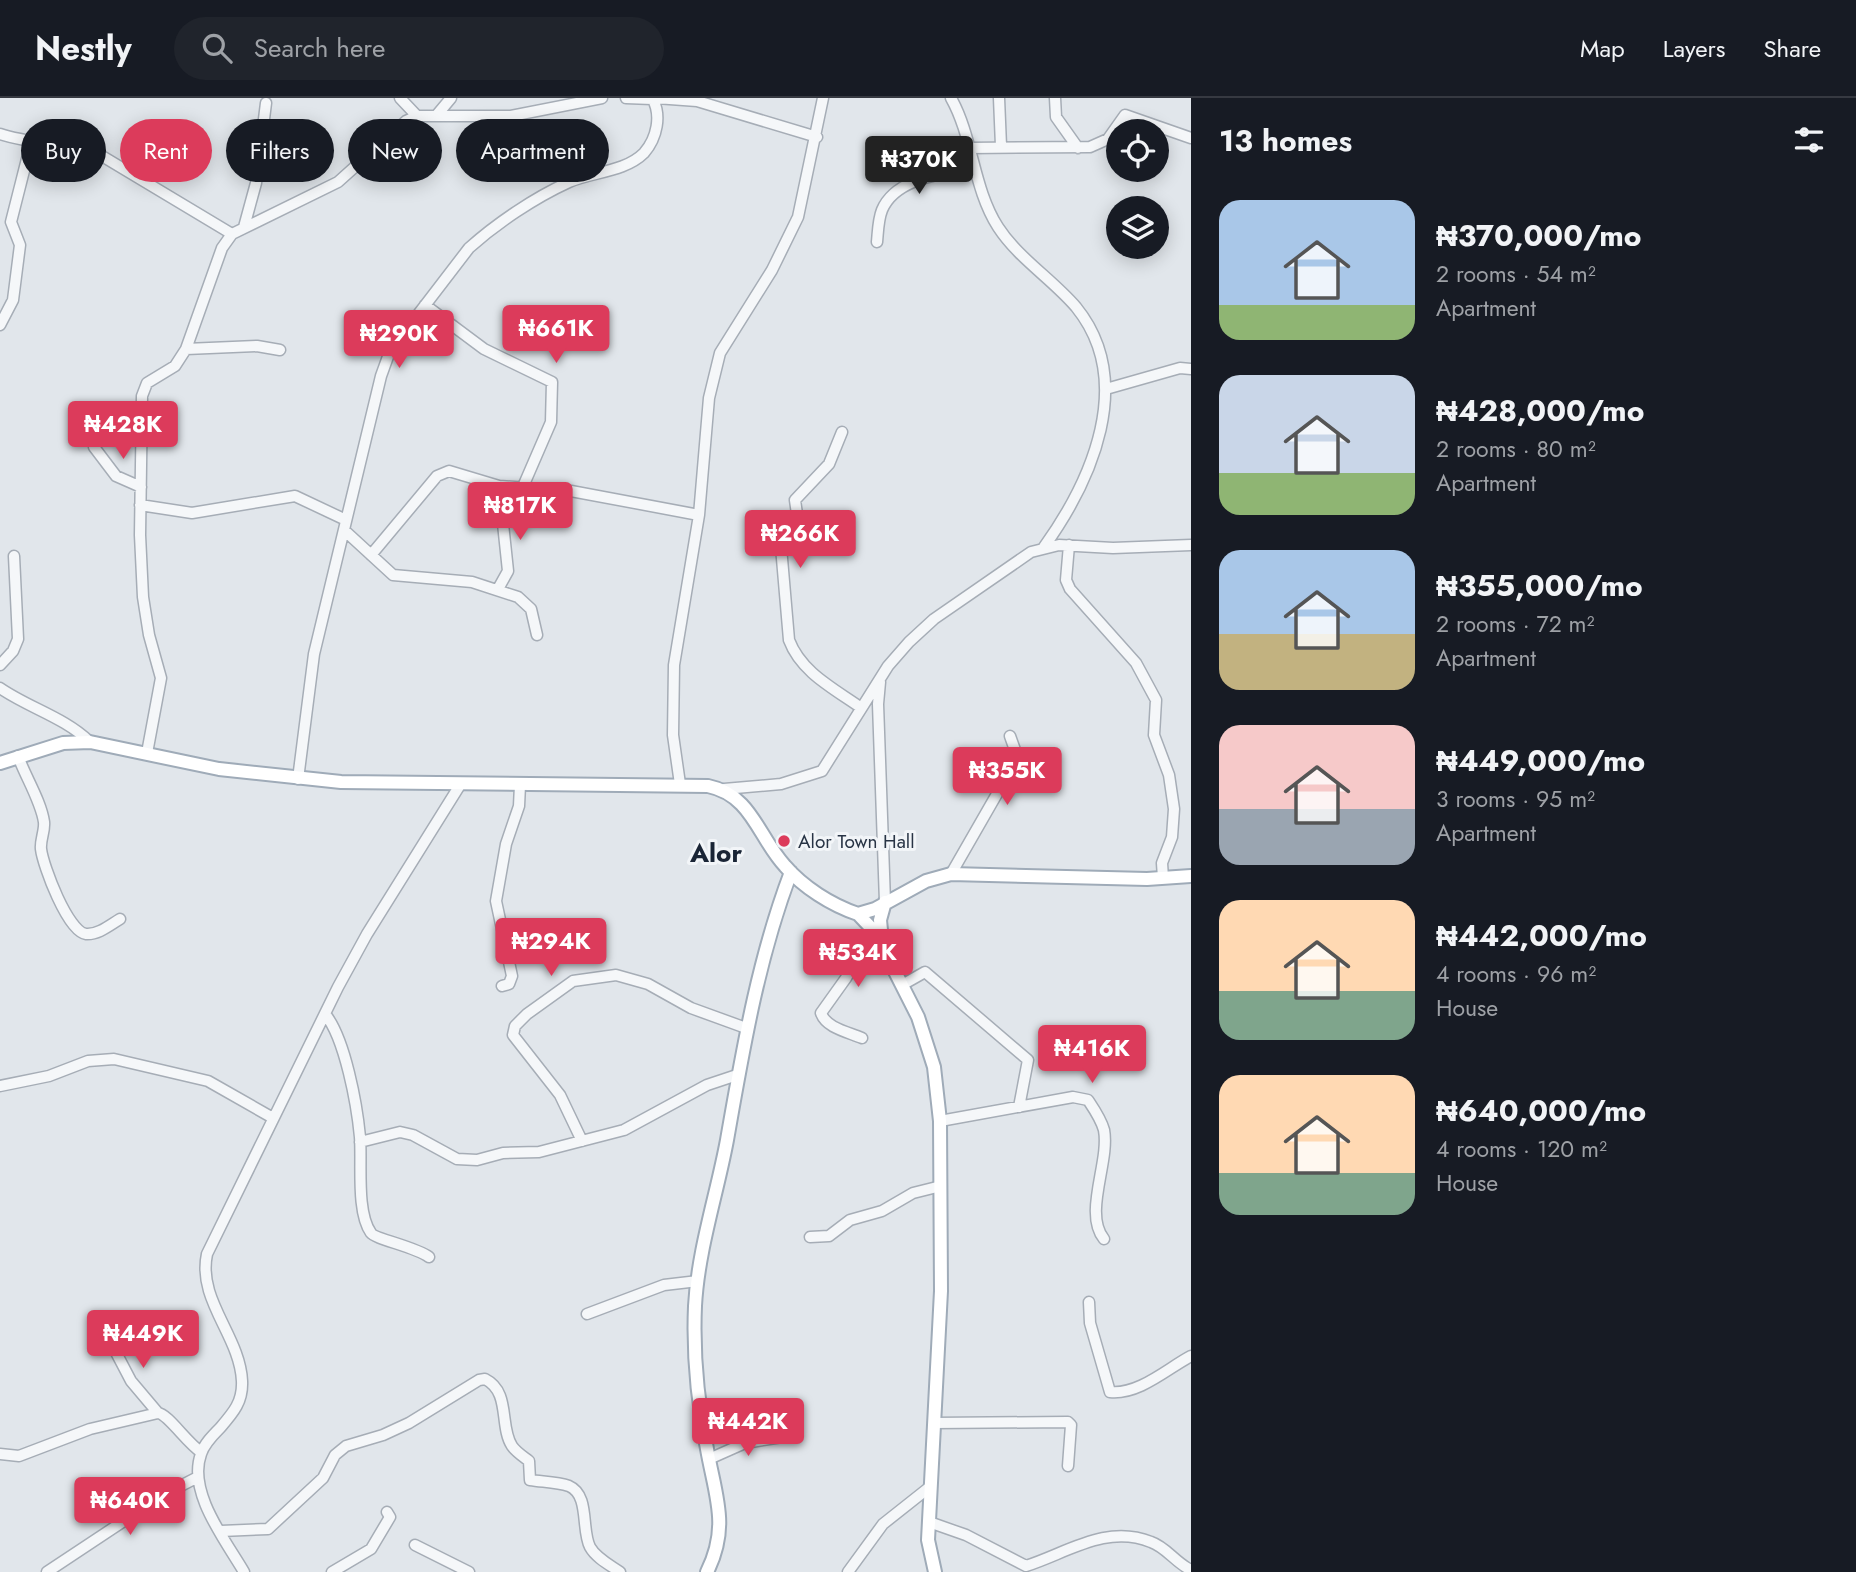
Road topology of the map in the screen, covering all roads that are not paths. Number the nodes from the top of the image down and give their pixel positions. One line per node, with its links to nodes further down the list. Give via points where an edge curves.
1 (400, 98): 12 (street)
2 (451, 98): 13 (street)
3 (602, 98): 13 (street, via 493,118)
4 (626, 98): 5 (street)
5 (653, 98): 10 (street); 14 (street)
6 (823, 98): 16 (street)
7 (951, 98): 20 (street)
8 (999, 98): 19 (street)
9 (1055, 98): 21 (street, via 1056,117)
10 (670, 99): 14 (street); 16 (street, via 709,104)
11 (266, 103): 25 (street, via 256,184)
12 (417, 116): 13 (street); 25 (street, via 338,182)
13 (436, 116)
14 (658, 117): 28 (street, via 642,154 569,182 480,238)
15 (0, 134): 18 (street)
16 (817, 137): 40 (street, via 789,239 718,360 709,398)
17 (1191, 138): 21 (street, via 1125,115 1101,144)
18 (21, 140)
19 (1001, 146): 20 (street); 21 (street)
20 (969, 148): 23 (street)
21 (1078, 148)
22 (106, 158): 26 (street)
23 (974, 167): 27 (street, via 923,178 900,190 883,208); 33 (street, via 988,211 1000,231 1075,306 1088,326)
24 (21, 182): 29 (street, via 11,222 20,245 13,300)
25 (244, 227): 26 (street)
26 (232, 234): 30 (street, via 222,248)
27 (877, 242)
28 (425, 305): 38 (street, via 484,349 552,382 551,422); 41 (street, via 390,351)
29 (0, 325)
30 (186, 349): 31 (street, via 257,346); 37 (street, via 175,366 145,388)
31 (280, 350)
32 (1191, 369): 33 (street)
33 (1106, 389): 44 (street, via 1102,423 1082,486)
34 (842, 432): 54 (street, via 829,464 795,500 799,521 781,547 793,651 809,670)
35 (94, 447): 37 (street, via 116,476)
36 (499, 486): 38 (street); 45 (street, via 441,472); 47 (street, via 508,571)
37 (141, 487): 39 (street)
38 (523, 489): 40 (street, via 571,491)
39 (140, 505): 41 (street, via 192,513 295,496); 57 (street, via 143,597 161,678)
40 (699, 515): 61 (street, via 674,665 673,735)
41 (345, 525): 45 (street); 60 (street, via 314,654)
42 (1069, 545): 43 (street); 44 (street); 68 (street, via 1066,580 1070,589 1136,663 1156,700 1154,735 1169,775 1174,809)
43 (1191, 545)
44 (1044, 547): 50 (street, via 934,619)
45 (371, 555): 47 (street, via 386,571 401,578 437,578)
46 (14, 556): 49 (street, via 18,639)
47 (498, 589): 48 (street, via 518,597 531,609)
48 (537, 635)
49 (0, 665)
50 (882, 674): 52 (street); 53 (street)
51 (0, 688): 56 (street)
52 (867, 699): 53 (street, via 874,698); 54 (street)
53 (878, 704): 69 (street)
54 (860, 708): 64 (street, via 822,771 781,784)
55 (1010, 736): 66 (street, via 1015,750 1013,766)
56 (90, 741): 57 (main road); 58 (main road)
57 (147, 753): 60 (main road, via 219,769)
58 (18, 756): 59 (main road); 71 (street, via 44,821 44,864 72,922 86,934)
59 (0, 763)
60 (298, 779): 62 (main road)
61 (680, 784): 63 (main road); 64 (main road)
62 (460, 785): 63 (main road); 76 (street, via 367,934)
63 (520, 785): 75 (street, via 497,894 512,976 509,984)
64 (724, 789): 65 (main road, via 745,806)
65 (791, 872): 70 (main road, via 824,898); 77 (main road)
66 (951, 874): 68 (main road); 69 (main road)
67 (1191, 876): 68 (main road)
68 (1163, 877)
69 (885, 902): 70 (main road); 73 (main road, via 880,920)
70 (858, 914): 72 (main road)
71 (120, 919)
72 (873, 929): 73 (main road); 78 (street, via 821,1013 832,1026)
73 (883, 947): 74 (main road)
74 (902, 985): 81 (street, via 925,972 1028,1060); 83 (main road, via 934,1066)
75 (502, 986)
76 (325, 1014): 82 (street); 85 (street, via 339,1038)
77 (746, 1028): 79 (main road); 84 (street, via 691,1008 648,984 616,975 573,981 527,1014 513,1035 561,1095)
78 (862, 1038)
79 (737, 1075): 84 (street, via 707,1085 624,1130); 90 (main road)
80 (0, 1086): 82 (street, via 49,1076 88,1061 114,1059 208,1081)
81 (1019, 1108): 83 (street); 88 (street, via 1082,1096 1092,1106 1105,1141 1097,1216)
82 (273, 1118): 98 (street, via 207,1254 206,1285 235,1350 242,1398)
83 (940, 1121): 86 (main road)
84 (582, 1141): 85 (street, via 477,1160 457,1159 400,1132)
85 (360, 1142): 89 (street, via 364,1215 371,1233 417,1248)
86 (940, 1186): 87 (street, via 850,1220 829,1236); 96 (main road, via 941,1291)
87 (810, 1237)
88 (1104, 1239)
89 (429, 1257)
90 (698, 1280): 92 (street, via 664,1285); 100 (main road, via 694,1325)
91 (1089, 1302): 94 (street, via 1090,1323 1110,1392 1158,1377)
92 (587, 1314)
93 (109, 1339): 95 (street, via 131,1381)
94 (1191, 1356)
95 (158, 1413): 98 (street, via 166,1415); 99 (street, via 90,1429 19,1456)
96 (934, 1423): 101 (street, via 1068,1422); 103 (main road)
97 (782, 1437): 100 (street, via 745,1443)
98 (201, 1452): 102 (street)
99 (0, 1454)
100 (709, 1459): 114 (main road, via 719,1493 720,1525)
101 (1068, 1466)
102 (198, 1477): 106 (street); 109 (street)
103 (931, 1486): 105 (main road); 115 (street, via 883,1524)
104 (387, 1512): 111 (street, via 390,1517 371,1549)
105 (929, 1522): 108 (street, via 1026,1566 1060,1550 1112,1536 1150,1541); 116 (main road)
106 (221, 1531): 110 (street); 113 (street, via 268,1529 323,1478 335,1455 346,1446 409,1423 485,1379 505,1408 512,1447 529,1461 530,1480 578,1491 586,1538 593,1551)
107 (415, 1545): 112 (street)
108 (1191, 1570)
109 (47, 1572)
110 (244, 1572)
111 (332, 1572)
112 (469, 1572)
113 (620, 1572)
114 (707, 1572)
115 (848, 1572)
116 (935, 1572)

